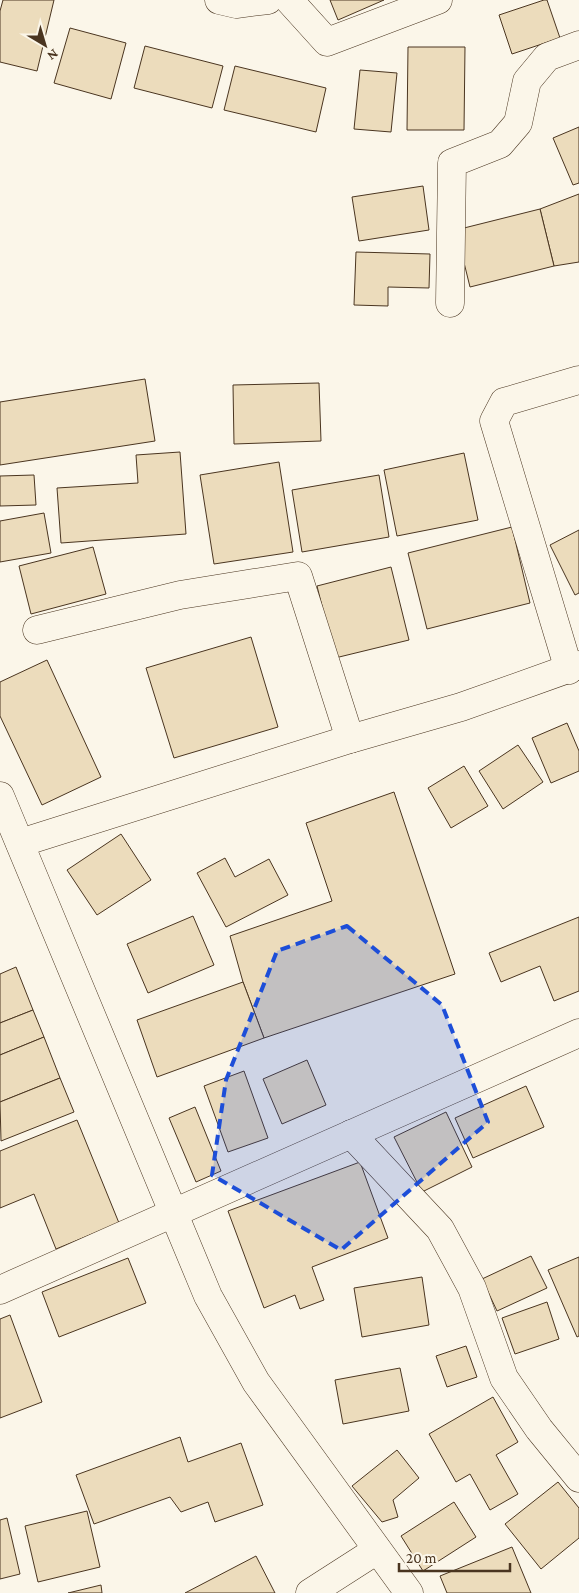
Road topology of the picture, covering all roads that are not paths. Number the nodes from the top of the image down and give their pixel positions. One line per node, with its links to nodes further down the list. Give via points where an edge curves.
1 (219, 0): 2 (street, via 236,4)
2 (268, 0)
3 (289, 0): 4 (street, via 327,42)
4 (438, 0)
5 (579, 45): 6 (street, via 547,57 527,81 518,124 500,144 452,163)
6 (450, 303)
7 (579, 380): 9 (street, via 504,402 494,421)
8 (37, 630): 10 (street, via 180,595 298,576)
9 (574, 667): 10 (street, via 461,707)
10 (350, 739): 12 (street)
11 (0, 796): 12 (street)
12 (20, 843): 15 (street)
13 (579, 1033): 14 (street)
14 (350, 1134): 15 (street); 17 (street, via 440,1230 472,1288 504,1378 539,1429)
15 (172, 1213): 16 (street); 18 (street, via 208,1296 256,1382)
16 (0, 1290)
17 (579, 1478)
18 (377, 1550): 19 (street); 20 (street)
19 (310, 1593)
20 (409, 1593)

